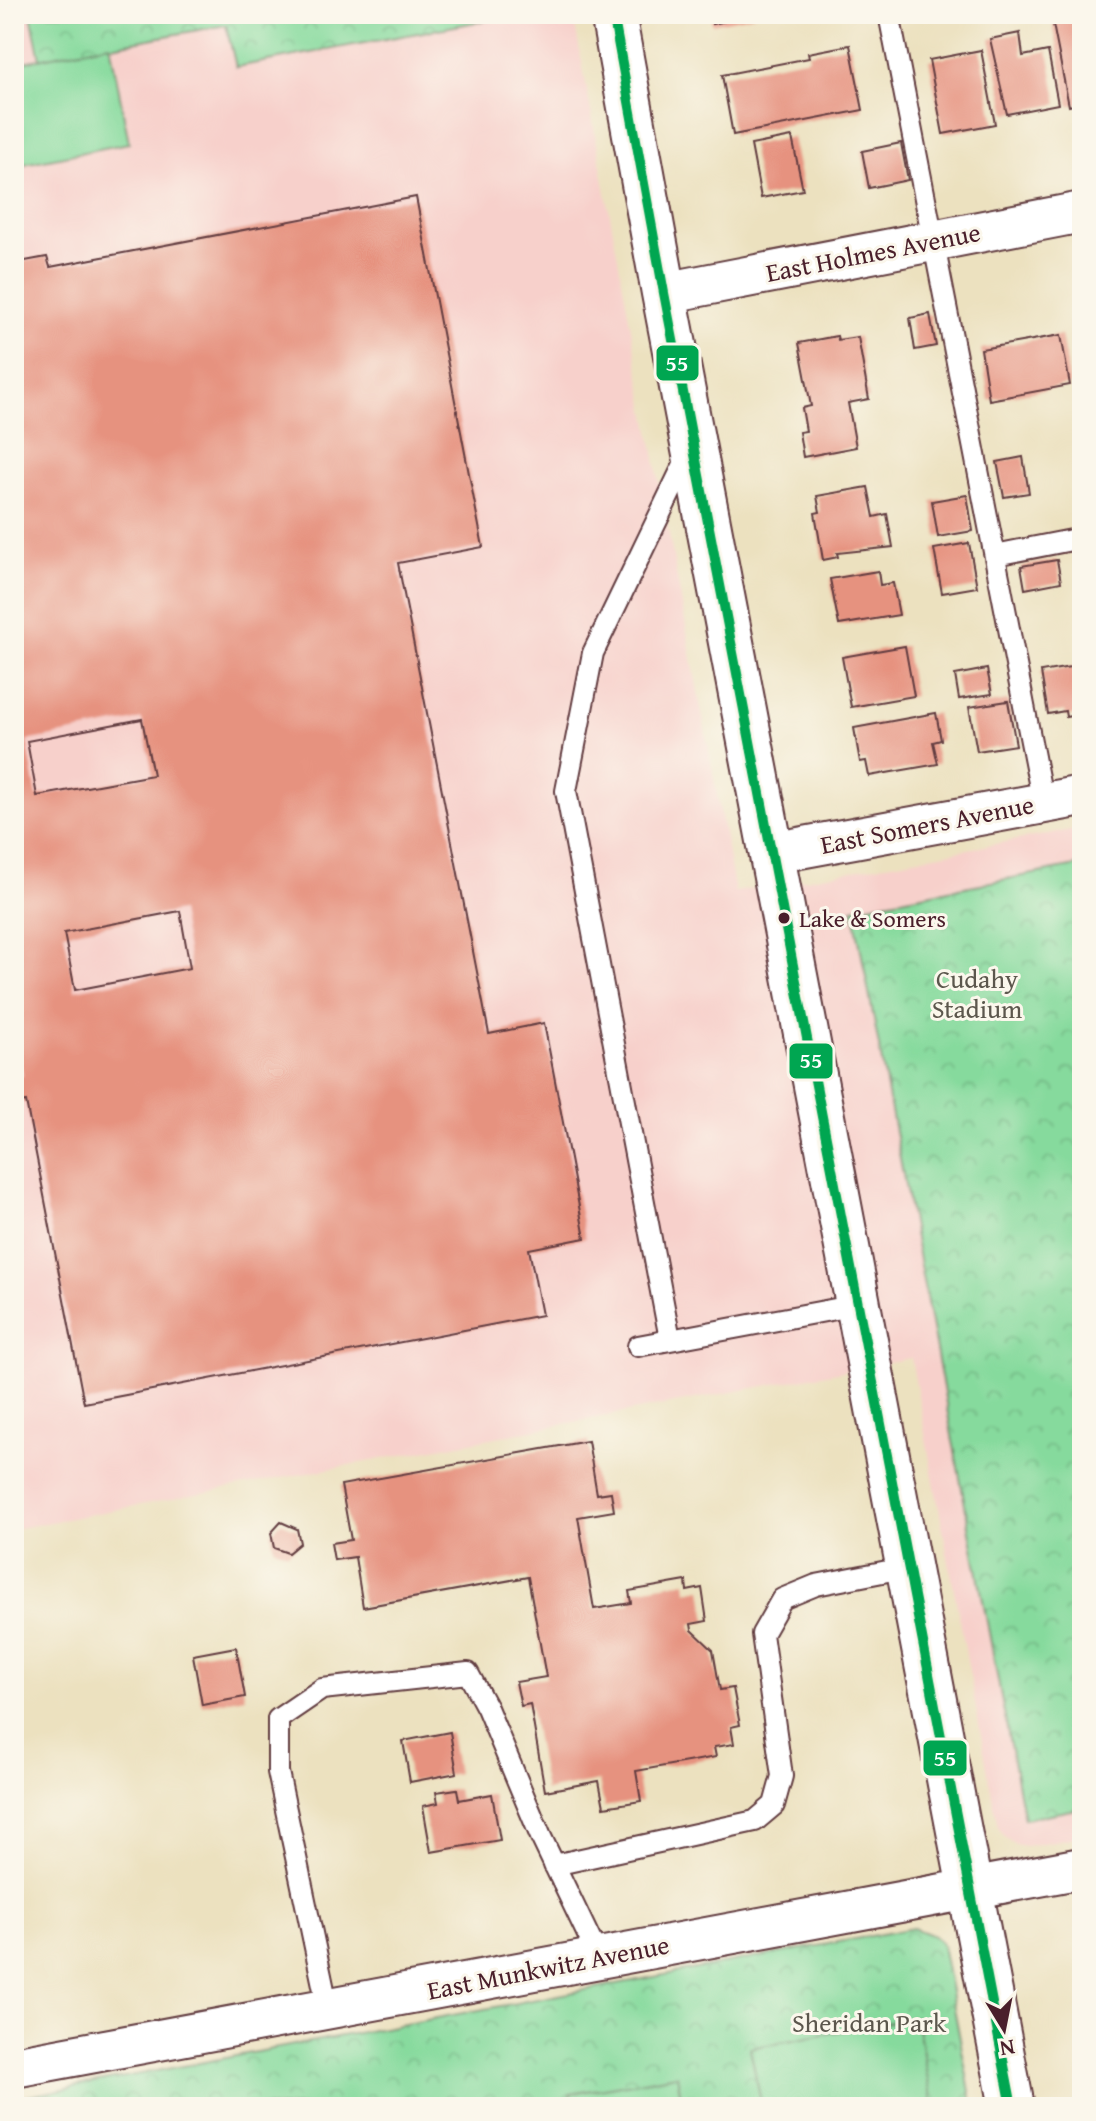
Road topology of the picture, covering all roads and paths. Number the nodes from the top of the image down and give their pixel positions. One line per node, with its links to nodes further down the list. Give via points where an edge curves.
1 (613, 14): 5 (main road)
2 (889, 14): 4 (lane)
3 (1082, 212): 4 (street, East Holmes Avenue)
4 (933, 241): 5 (street, East Holmes Avenue); 8 (lane)
5 (664, 293): 6 (main road)
6 (693, 446): 11 (main road); 13 (lane, via 593,653 566,791)
7 (1082, 538): 8 (lane)
8 (995, 555): 10 (lane)
9 (1082, 796): 10 (street, East Somers Avenue)
10 (1043, 803): 11 (street, East Somers Avenue)
11 (772, 853): 12 (main road)
12 (857, 1305): 13 (lane); 15 (main road)
13 (670, 1339): 14 (lane)
14 (638, 1346)
15 (908, 1567): 16 (lane, via 816,1585 782,1599 762,1634 782,1776 774,1805 755,1821); 18 (main road)
16 (554, 1865): 19 (lane); 20 (lane, via 468,1673 322,1689 278,1719 278,1772)
17 (1082, 1868): 18 (street, East Munkwitz Avenue)
18 (971, 1889): 19 (street, East Munkwitz Avenue); 22 (main road)
19 (599, 1958): 20 (street, East Munkwitz Avenue)
20 (328, 2009): 21 (street, East Munkwitz Avenue)
21 (14, 2067)
22 (1012, 2107)

